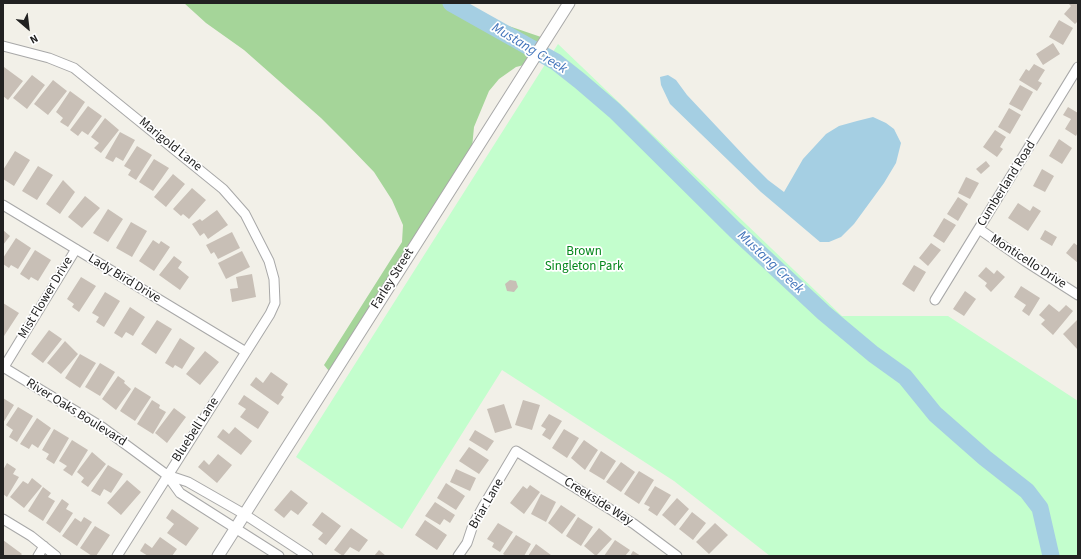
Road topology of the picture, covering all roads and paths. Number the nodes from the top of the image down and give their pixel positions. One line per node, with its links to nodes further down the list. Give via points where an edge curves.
1 (569, 3): 14 (street, Farley Street)
2 (3, 46): 9 (street, Marigold Lane, via 50,58 74,68 223,189 244,214 269,261 276,291)
3 (1078, 67): 5 (street, Cumberland Road)
4 (3, 205): 6 (street, Lady Bird Drive)
5 (979, 229): 7 (street, Monticello Drive, via 1025,262); 8 (street, Cumberland Road)
6 (76, 249): 10 (street, Lady Bird Drive); 11 (street, Mist Flower Drive)
7 (1078, 294)
8 (935, 300)
9 (275, 303): 10 (street, Bluebell Lane)
10 (246, 352): 13 (street, Bluebell Lane)
11 (3, 367): 13 (street, River Oaks Boulevard, via 102,427)
12 (516, 451): 18 (street, Briar Lane, via 473,525); 25 (street, Creekside Way, via 634,524)
13 (167, 475): 14 (street, River Oaks Boulevard, via 188,482); 16 (street, River Oaks Boulevard, via 180,492); 21 (street, Bluebell Lane)
14 (244, 514): 16 (street, Farley Street); 24 (street, River Oaks Boulevard)
15 (3, 519): 17 (street)
16 (236, 527): 22 (street, Farley Street); 23 (street, River Oaks Boulevard)
17 (44, 546): 19 (street); 20 (street)
18 (460, 555)
19 (38, 556)
20 (56, 556)
21 (117, 556)
22 (218, 556)
23 (279, 556)
24 (308, 556)
25 (677, 556)

